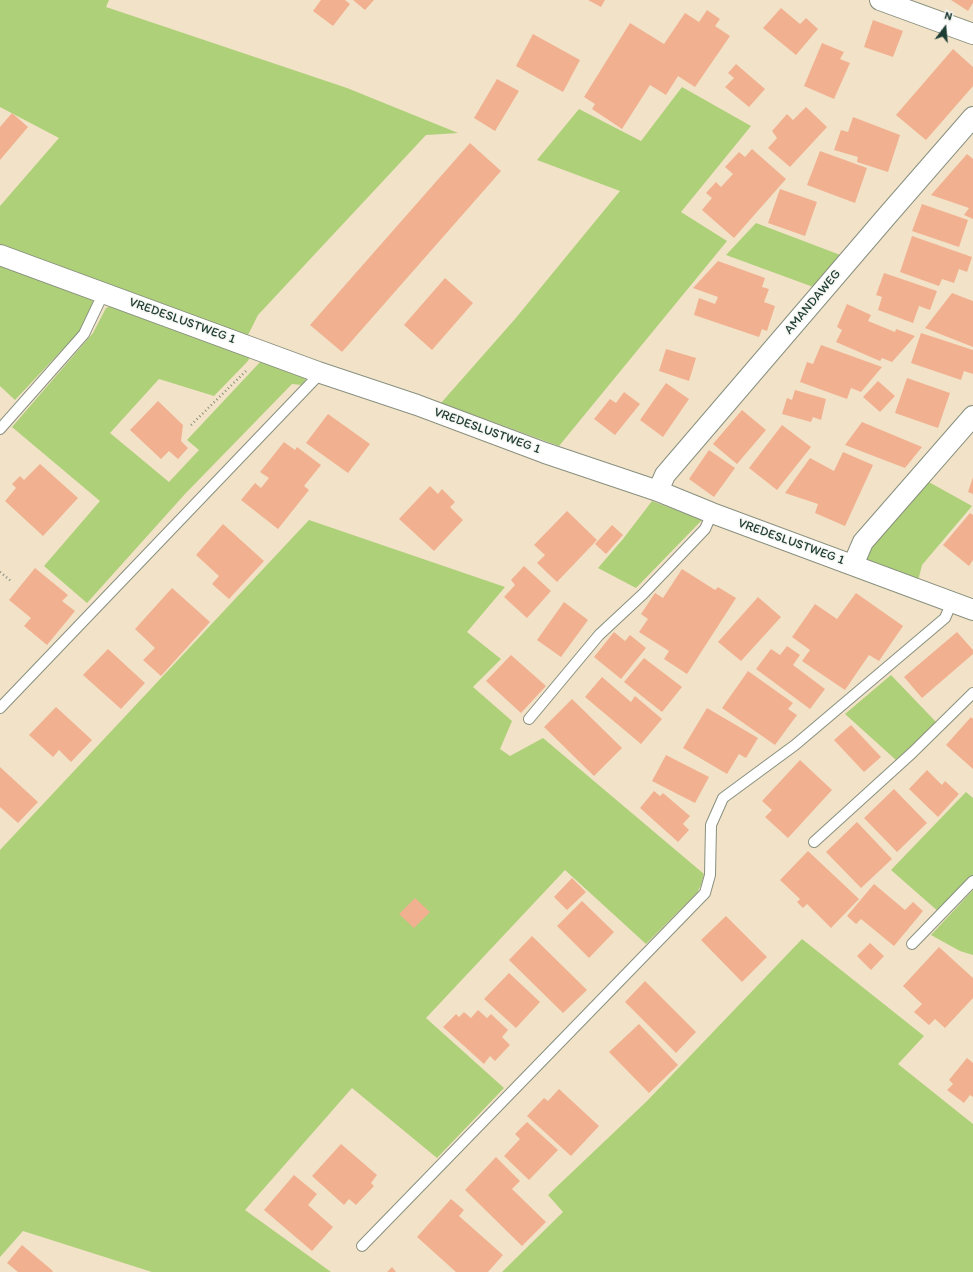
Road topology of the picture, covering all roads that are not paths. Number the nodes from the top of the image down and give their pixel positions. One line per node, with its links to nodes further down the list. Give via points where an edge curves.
1 (880, 0): 2 (street)
2 (973, 34)
3 (973, 117): 9 (street, AMANDAWEG, via 665,475)
4 (0, 255): 5 (street, VREDESLUSTWEG 1)
5 (104, 292): 6 (street, VREDESLUSTWEG 1); 8 (lane, via 84,334)
6 (318, 372): 9 (street, VREDESLUSTWEG 1); 15 (lane, via 314,380)
7 (973, 416): 11 (street, via 863,542)
8 (0, 429)
9 (658, 491): 10 (street, VREDESLUSTWEG 1)
10 (712, 513): 11 (street, VREDESLUSTWEG 1); 16 (lane, via 705,529 643,594 599,635)
11 (853, 565): 12 (street, VREDESLUSTWEG 1)
12 (952, 602): 13 (street, VREDESLUSTWEG 1); 20 (lane, via 945,618 796,745 723,798 711,825 710,875 705,893)
13 (973, 610)
14 (973, 693): 17 (lane, via 912,753)
15 (0, 708)
16 (529, 719)
17 (814, 842)
18 (973, 881): 19 (lane)
19 (912, 944)
20 (362, 1246)

